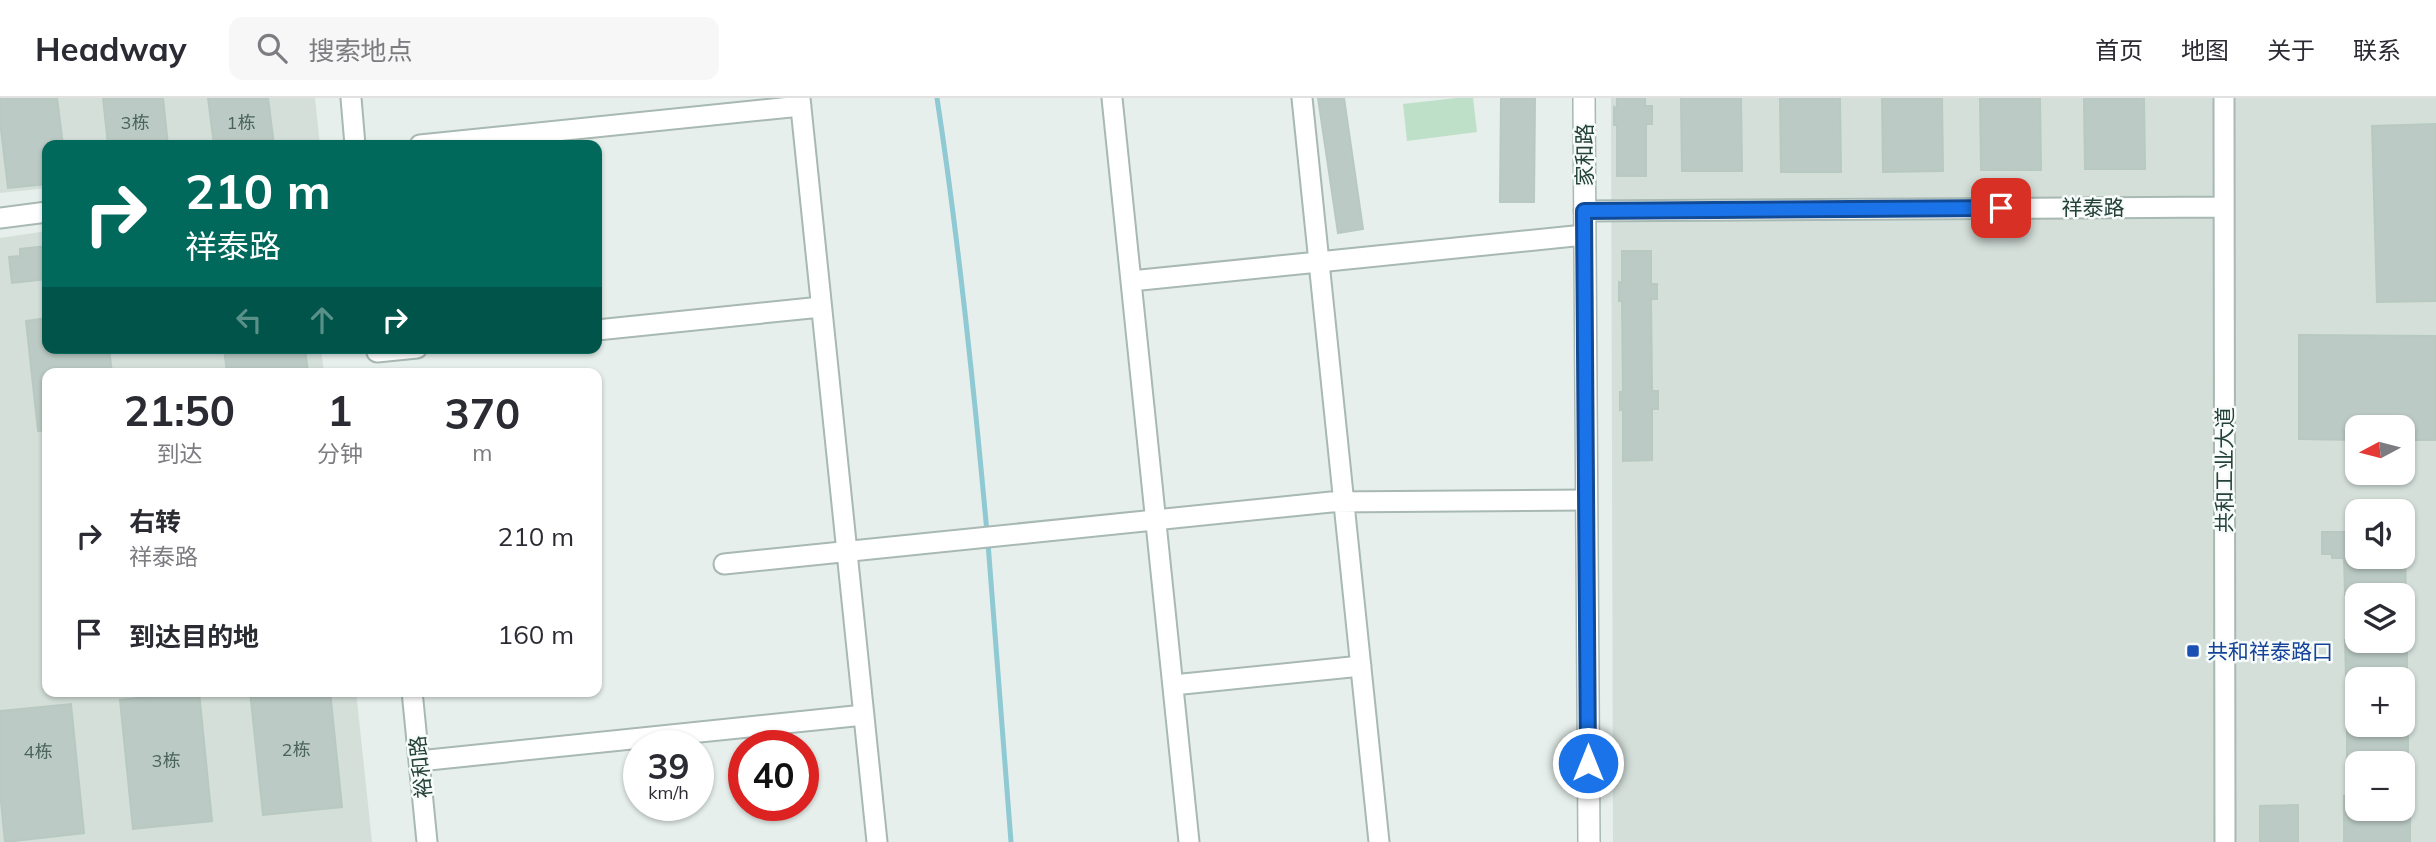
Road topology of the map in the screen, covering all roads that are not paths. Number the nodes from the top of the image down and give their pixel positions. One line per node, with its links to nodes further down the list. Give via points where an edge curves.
1 (351, 98): 7 (street)
2 (1112, 98): 15 (street)
3 (1302, 98): 14 (street)
4 (1584, 98): 10 (street, 家和路)
5 (2224, 98): 9 (street, 共和工业大道)
6 (800, 102): 8 (street); 16 (street)
7 (355, 140)
8 (464, 140)
9 (2224, 207): 10 (street, 祥泰路); 33 (street, 共和工业大道)
10 (1584, 211): 13 (street, 家和路)
11 (42, 213): 12 (street)
12 (0, 218)
13 (1584, 235): 14 (street); 18 (street, 家和路)
14 (1319, 262): 15 (street); 19 (street)
15 (1131, 281): 20 (street)
16 (821, 307): 17 (street); 21 (street)
17 (602, 329)
18 (1586, 500): 19 (street); 32 (street, 家和路)
19 (1343, 502): 20 (street); 23 (street)
20 (1156, 520): 21 (street); 24 (street)
21 (847, 552): 22 (street); 26 (street)
22 (724, 564)
23 (1361, 666): 24 (street); 31 (street)
24 (1173, 685): 30 (street)
25 (413, 697): 27 (street, 裕和路)
26 (863, 715): 27 (street); 29 (street)
27 (419, 761): 28 (street, 裕和路)
28 (427, 842)
29 (877, 842)
30 (1189, 842)
31 (1379, 842)
32 (1589, 842)
33 (2225, 842)

